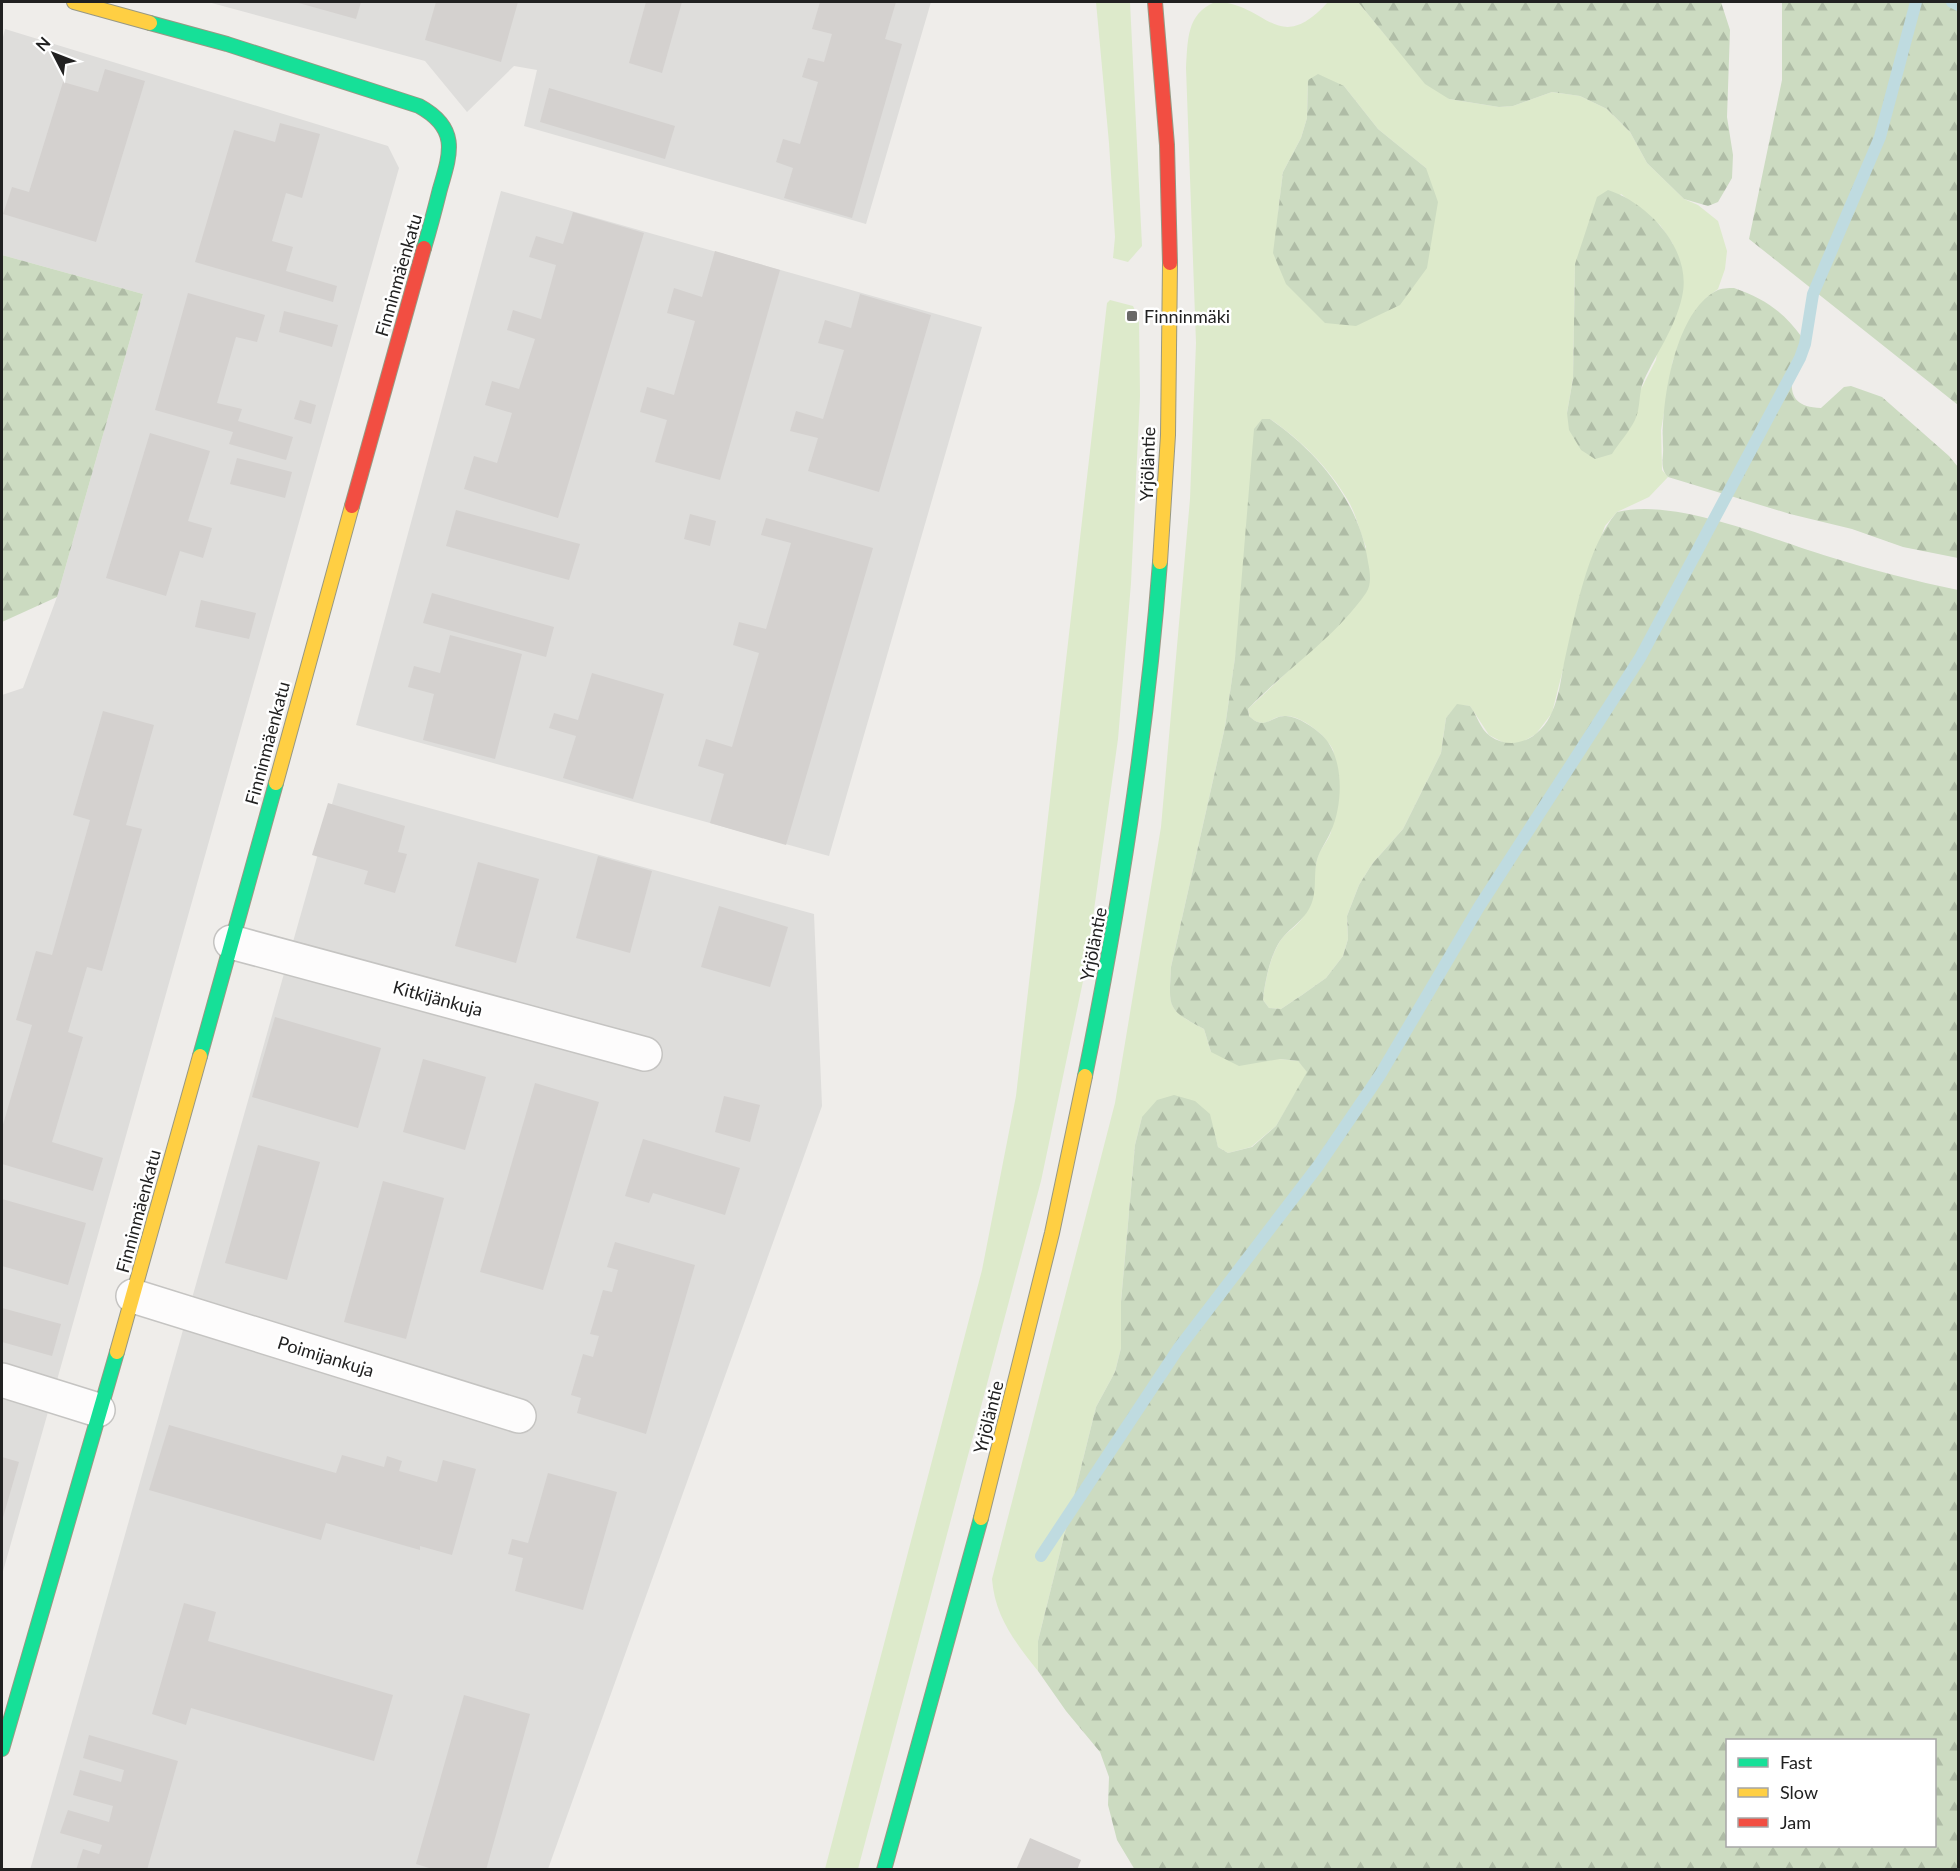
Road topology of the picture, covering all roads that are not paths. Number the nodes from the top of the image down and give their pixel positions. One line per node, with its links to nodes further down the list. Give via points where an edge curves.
1 (74, 2): 3 (street, Finninmäenkatu, via 270,57 419,106 437,115 447,129 452,151)
2 (1155, 2): 10 (street, Yrjöläntie, via 1169,190 1164,496 1150,683 1119,899 1047,1262 950,1638)
3 (231, 942): 4 (street, Kitkijänkuja); 5 (street, Finninmäenkatu)
4 (645, 1054)
5 (133, 1296): 7 (street, Finninmäenkatu); 8 (street, Poimijankuja)
6 (2, 1380): 7 (street)
7 (98, 1410): 9 (street, Finninmäenkatu)
8 (519, 1416)
9 (2, 1749)
10 (885, 1869)

